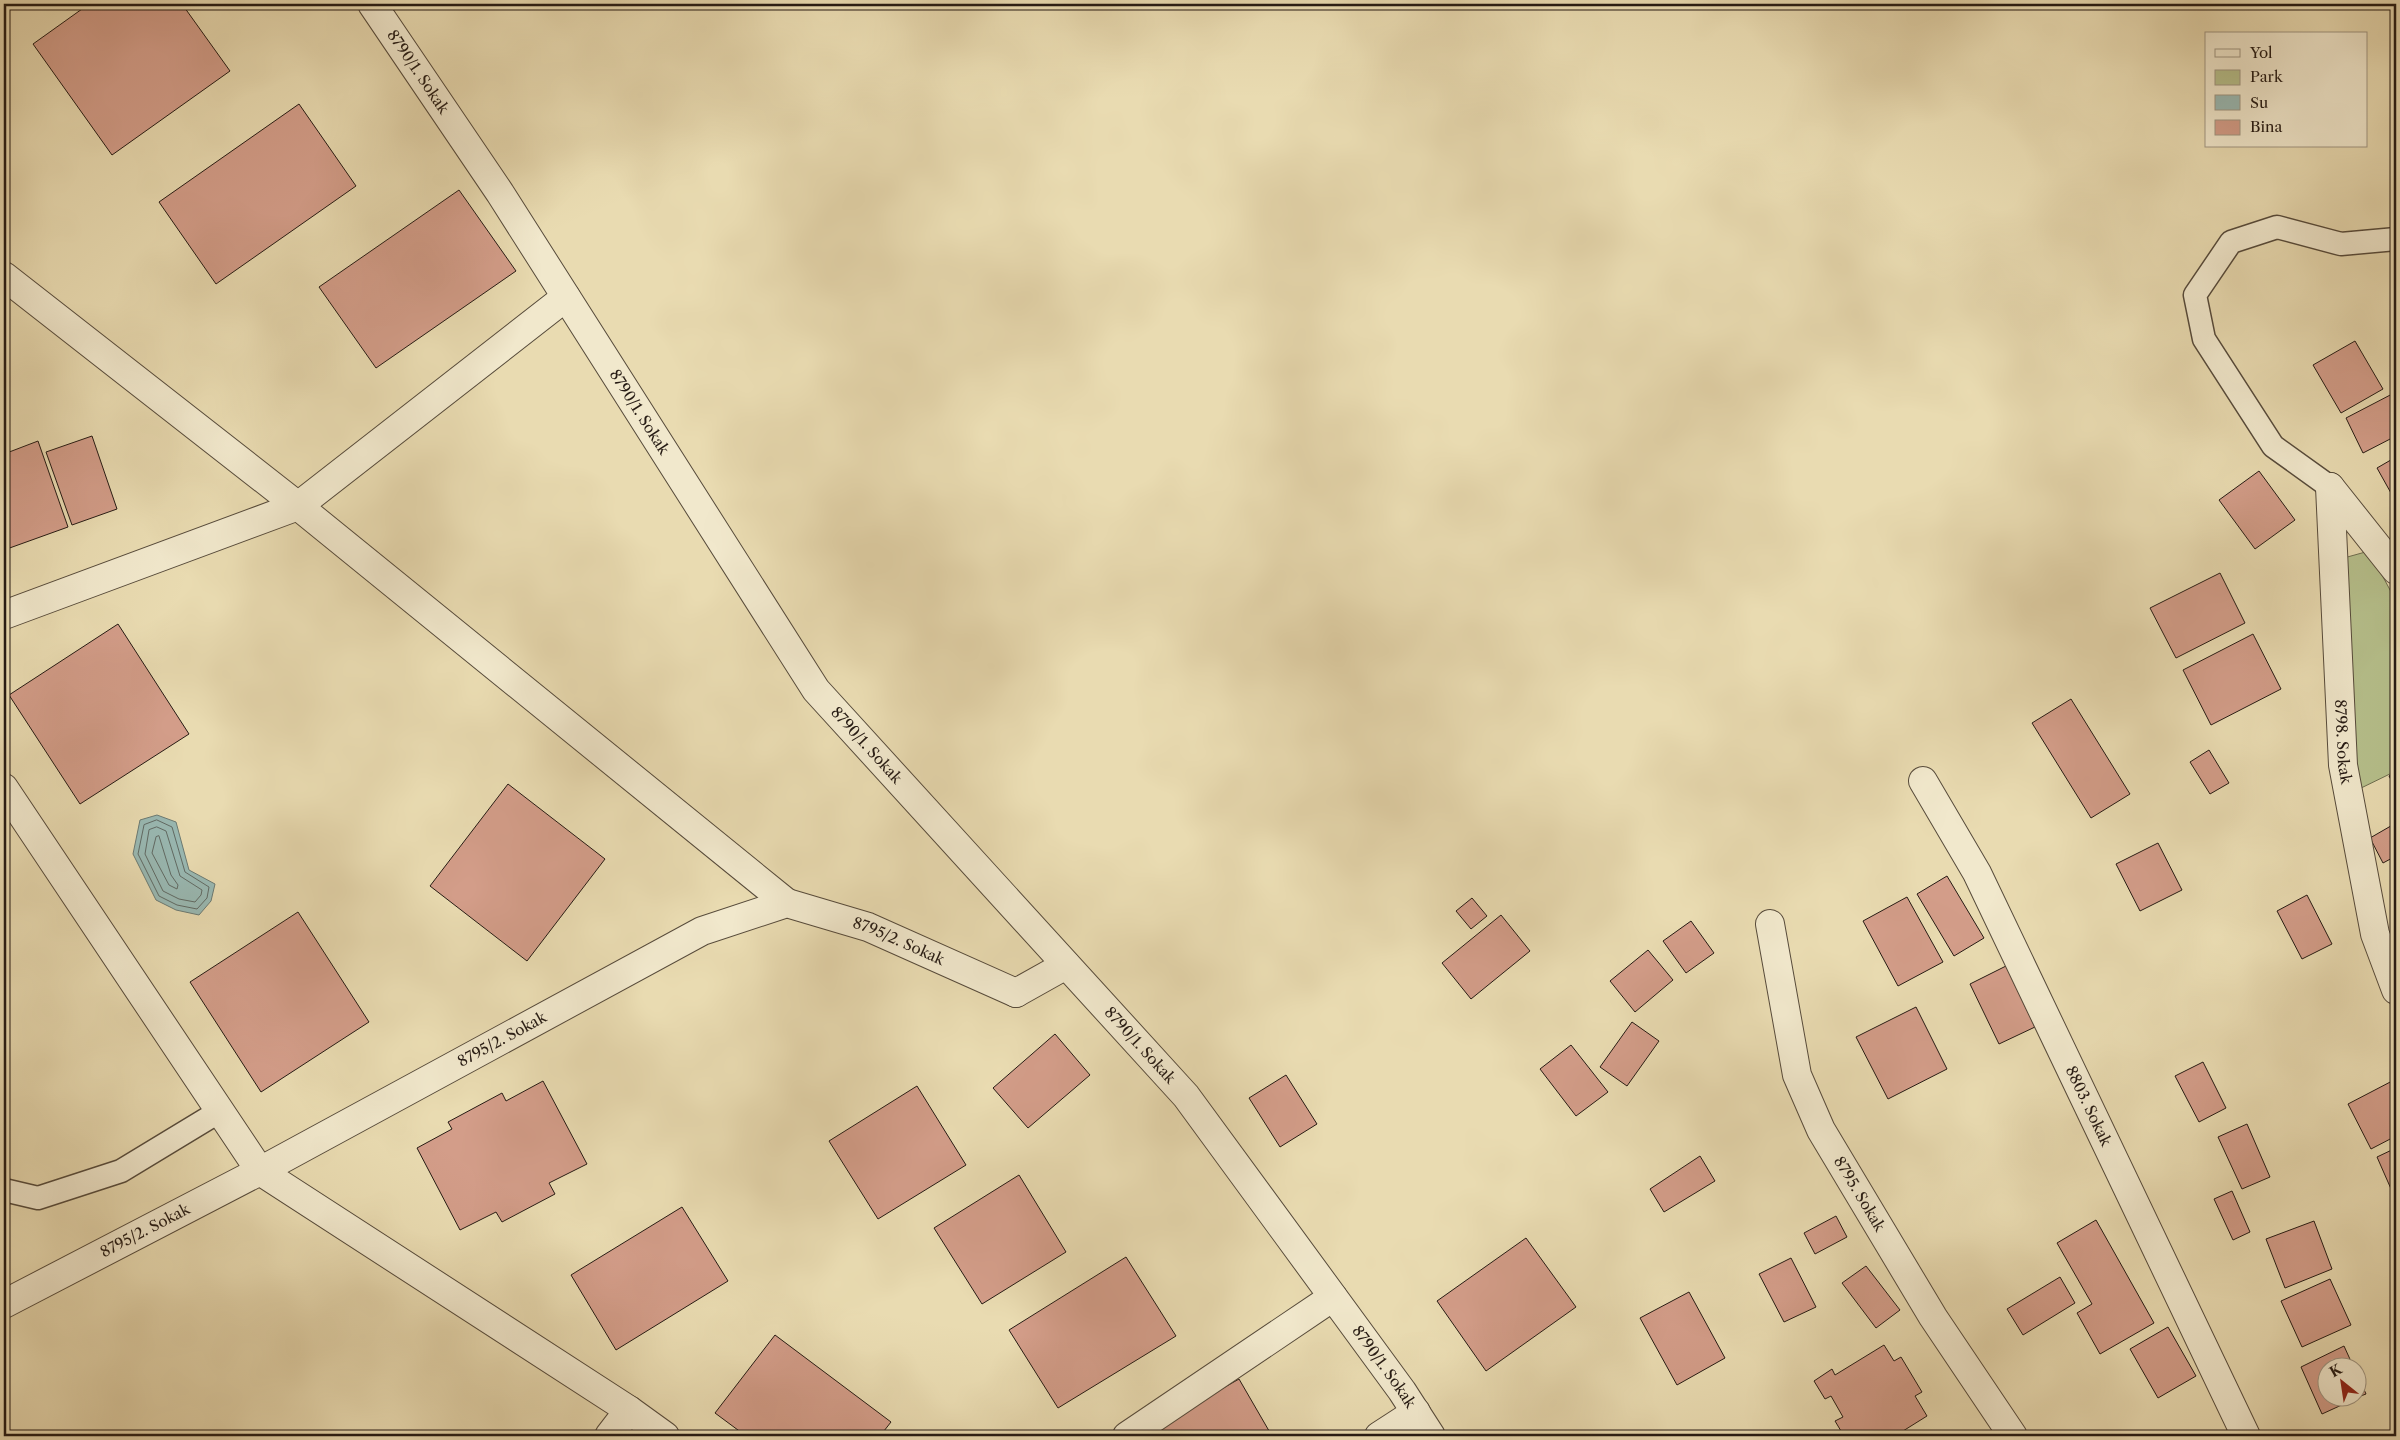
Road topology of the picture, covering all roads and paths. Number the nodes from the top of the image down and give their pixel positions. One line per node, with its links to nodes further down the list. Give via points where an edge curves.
1 (372, 4): 4 (street, 8790/1. Sokak, via 500,192)
2 (2396, 239): 5 (lane, via 2341,244 2278,227 2231,242 2195,295 2204,339 2273,446)
3 (4, 276): 6 (street)
4 (566, 297): 6 (street); 13 (street, 8790/1. Sokak, via 816,690)
5 (2330, 486): 7 (street); 14 (street, 8798. Sokak, via 2343,765 2375,934)
6 (298, 506): 8 (street); 11 (street)
7 (2396, 570)
8 (4, 615)
9 (1923, 781): 28 (street, 8803. Sokak, via 1977,873)
10 (4, 788): 15 (street)
11 (787, 903): 13 (street, 8795/2. Sokak, via 868,927 1011,1003); 16 (street, 8795/2. Sokak, via 702,931)
12 (1770, 924): 27 (street, 8795. Sokak, via 1797,1075 1821,1130 1933,1317)
13 (1066, 965): 18 (street, 8790/1. Sokak, via 1186,1096)
14 (2396, 990)
15 (220, 1111): 16 (street); 17 (lane, via 121,1171 38,1198)
16 (260, 1171): 19 (street, 8795/2. Sokak); 20 (street)
17 (4, 1190)
18 (1333, 1297): 21 (street, 8790/1. Sokak); 24 (street)
19 (4, 1304)
20 (629, 1410): 22 (street); 23 (street)
21 (1416, 1412): 25 (street); 26 (street, 8790/1. Sokak)
22 (609, 1436)
23 (665, 1436)
24 (1127, 1436)
25 (1379, 1436)
26 (1432, 1436)
27 (2013, 1436)
28 (2246, 1436)

